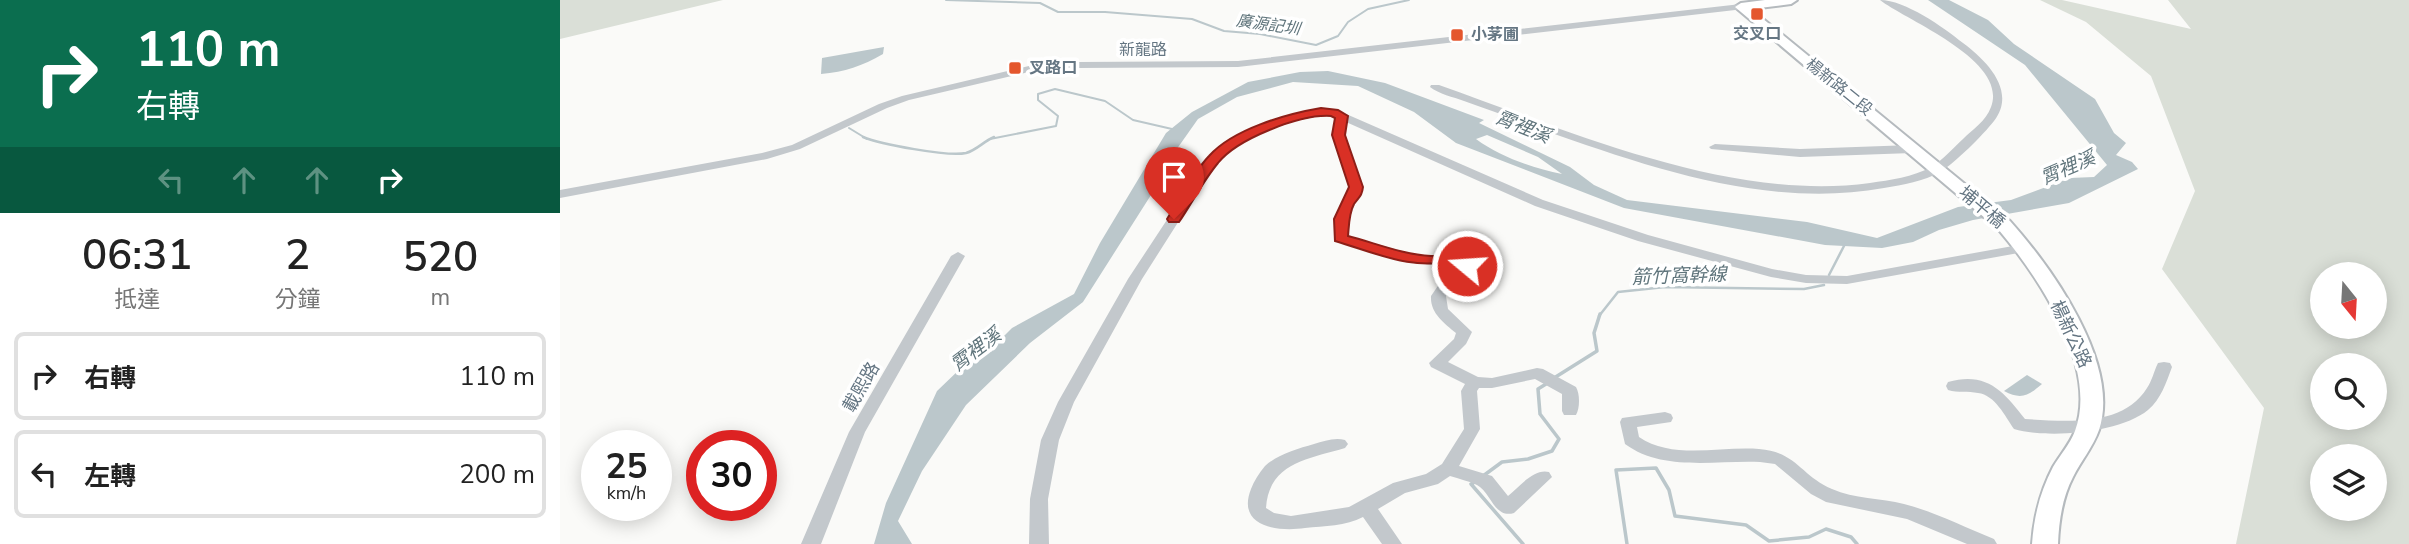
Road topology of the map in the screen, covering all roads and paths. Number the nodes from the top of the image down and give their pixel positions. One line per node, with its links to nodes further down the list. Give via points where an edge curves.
1 (1791, 0): 3 (main road)
2 (1884, 0): 8 (street, via 1968,51 1999,95 1986,124)
3 (1741, 7): 7 (main road, 楊新路二段); 9 (street, 新龍路, via 1238,64 1029,69 906,98 796,147 764,156)
4 (1434, 87): 8 (street, via 1615,150 1751,184 1825,191 1895,182)
5 (1341, 116): 10 (street, via 1539,203 1771,274 1847,281); 13 (street, via 1339,135 1356,187 1342,219 1341,238 1415,258 1436,261 1455,253 1465,258 1467,266 1447,282 1437,302 1440,313 1464,332 1461,341 1437,363); 23 (street, via 1321,111 1288,118 1229,146 1213,159 1135,279 1066,402 1050,440 1039,499)
6 (1716, 147): 7 (street, via 1800,153)
7 (1912, 149): 8 (main road, 楊新路二段)
8 (1936, 169): 10 (main road, 埔平橋, via 2004,225)
9 (560, 194)
10 (2024, 248): 17 (main road, 楊新公路, via 2085,360 2093,393)
11 (958, 257): 22 (street, 載熙路, via 858,432)
12 (2164, 367): 17 (street, via 2155,394 2128,418)
13 (1475, 382): 15 (street, via 1537,373 1570,391); 19 (street, via 1469,391 1472,429)
14 (1954, 386): 17 (street, via 1985,386 2020,425)
15 (1570, 411)
16 (1665, 418): 25 (street, via 1628,422 1631,440 1646,451 1780,458 1823,493 1909,513)
17 (2088, 425): 26 (main road, 楊新公路, via 2057,483)
18 (1339, 444): 21 (street, via 1276,466 1255,498 1257,511 1270,520 1291,523)
19 (1448, 469): 20 (street, via 1486,481 1507,508); 21 (street, via 1432,480 1399,488)
20 (1544, 477)
21 (1367, 508): 24 (street)
22 (811, 544)
23 (1039, 544)
24 (1392, 544)
25 (1987, 544)
26 (2045, 544)

